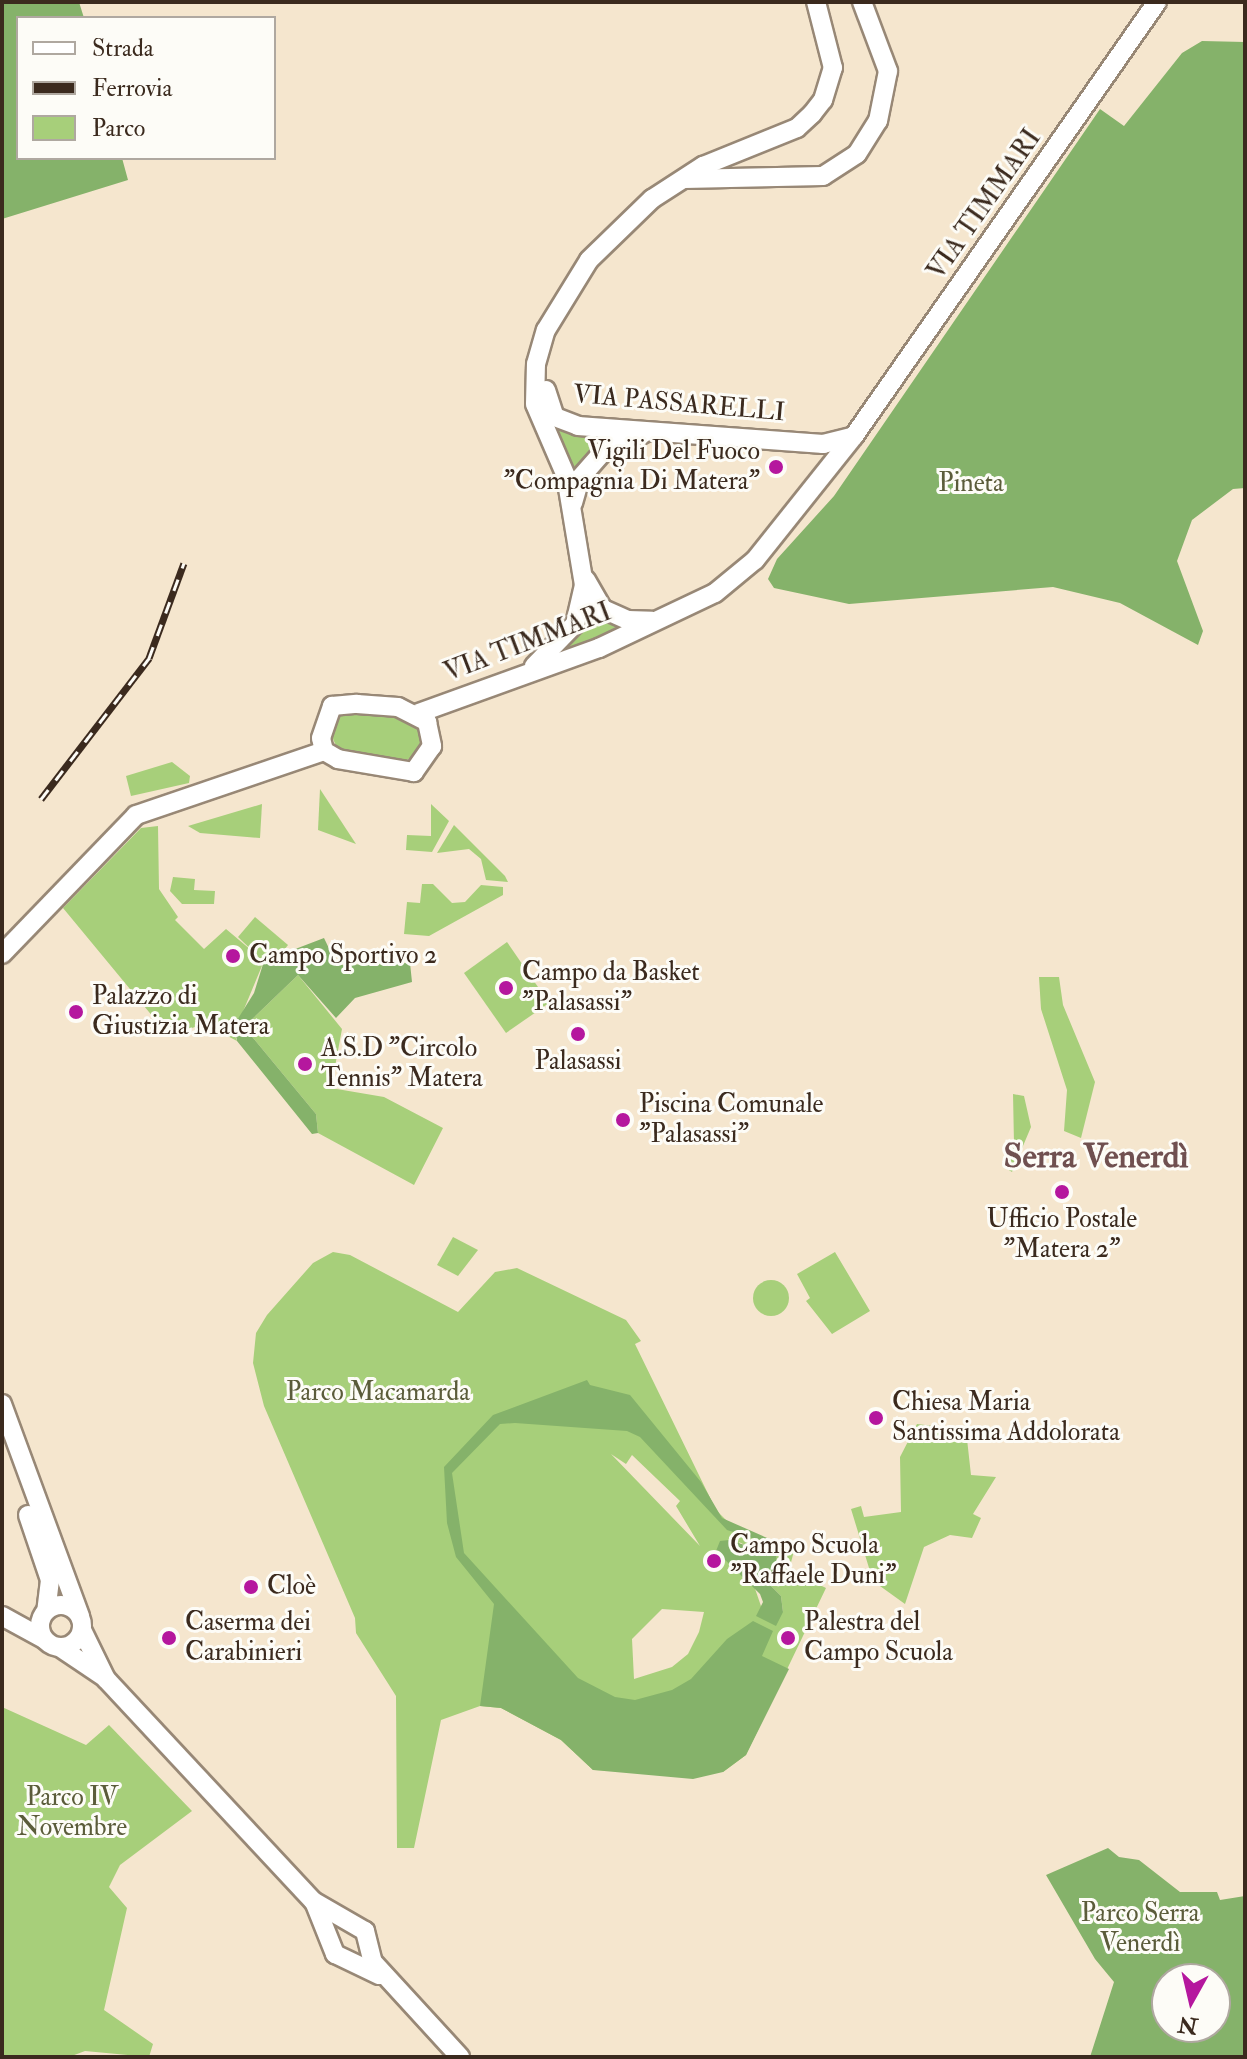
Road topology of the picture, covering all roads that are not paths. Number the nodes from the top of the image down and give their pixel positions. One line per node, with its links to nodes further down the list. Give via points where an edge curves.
1 (816, 2): 4 (main road, via 833,68 823,100 797,128 703,166)
2 (862, 2): 4 (main road, via 888,71 878,121 857,154 823,176)
3 (1157, 2): 7 (main road, VIA TIMMARI)
4 (684, 179): 5 (main road, via 652,199 589,260)
5 (553, 316): 6 (main road, VIA PASSARELLI, via 545,371 548,406 555,417 578,426); 10 (main road, via 536,364 535,404 560,455)
6 (666, 431): 8 (main road, VIA PASSARELLI); 10 (main road, via 610,444 580,478)
7 (854, 436): 8 (main road, VIA PASSARELLI, via 834,444); 9 (main road, VIA TIMMARI)
8 (808, 442): 9 (main road, via 820,455)
9 (818, 481): 12 (main road, VIA TIMMARI, via 738,576)
10 (572, 506): 11 (main road)
11 (581, 562): 12 (main road, via 591,595 603,609 628,620); 13 (main road, via 582,607 575,624)
12 (655, 621): 13 (main road, VIA TIMMARI, via 599,648)
13 (526, 673): 14 (main road, VIA TIMMARI)
14 (419, 713): 15 (main road, via 398,707 332,706 321,738); 15 (main road, via 432,733 432,746 414,772 338,759)
15 (324, 751): 16 (main road, via 136,815)
16 (2, 954)
17 (2, 1404): 21 (main road)
18 (2, 1440): 19 (main road, via 50,1580)
19 (46, 1611): 21 (main road, via 62,1605); 22 (main road, via 40,1627)
20 (2, 1616): 22 (main road)
21 (81, 1623): 23 (main road, via 75,1642); 24 (main road)
22 (44, 1639): 23 (main road)
23 (61, 1648): 24 (main road)
24 (106, 1679): 25 (main road)
25 (313, 1901): 26 (main road); 27 (main road)
26 (350, 1923): 27 (main road); 28 (main road, via 365,1931)
27 (332, 1937): 28 (main road, via 335,1954)
28 (362, 1954): 29 (main road)
29 (460, 2057)

